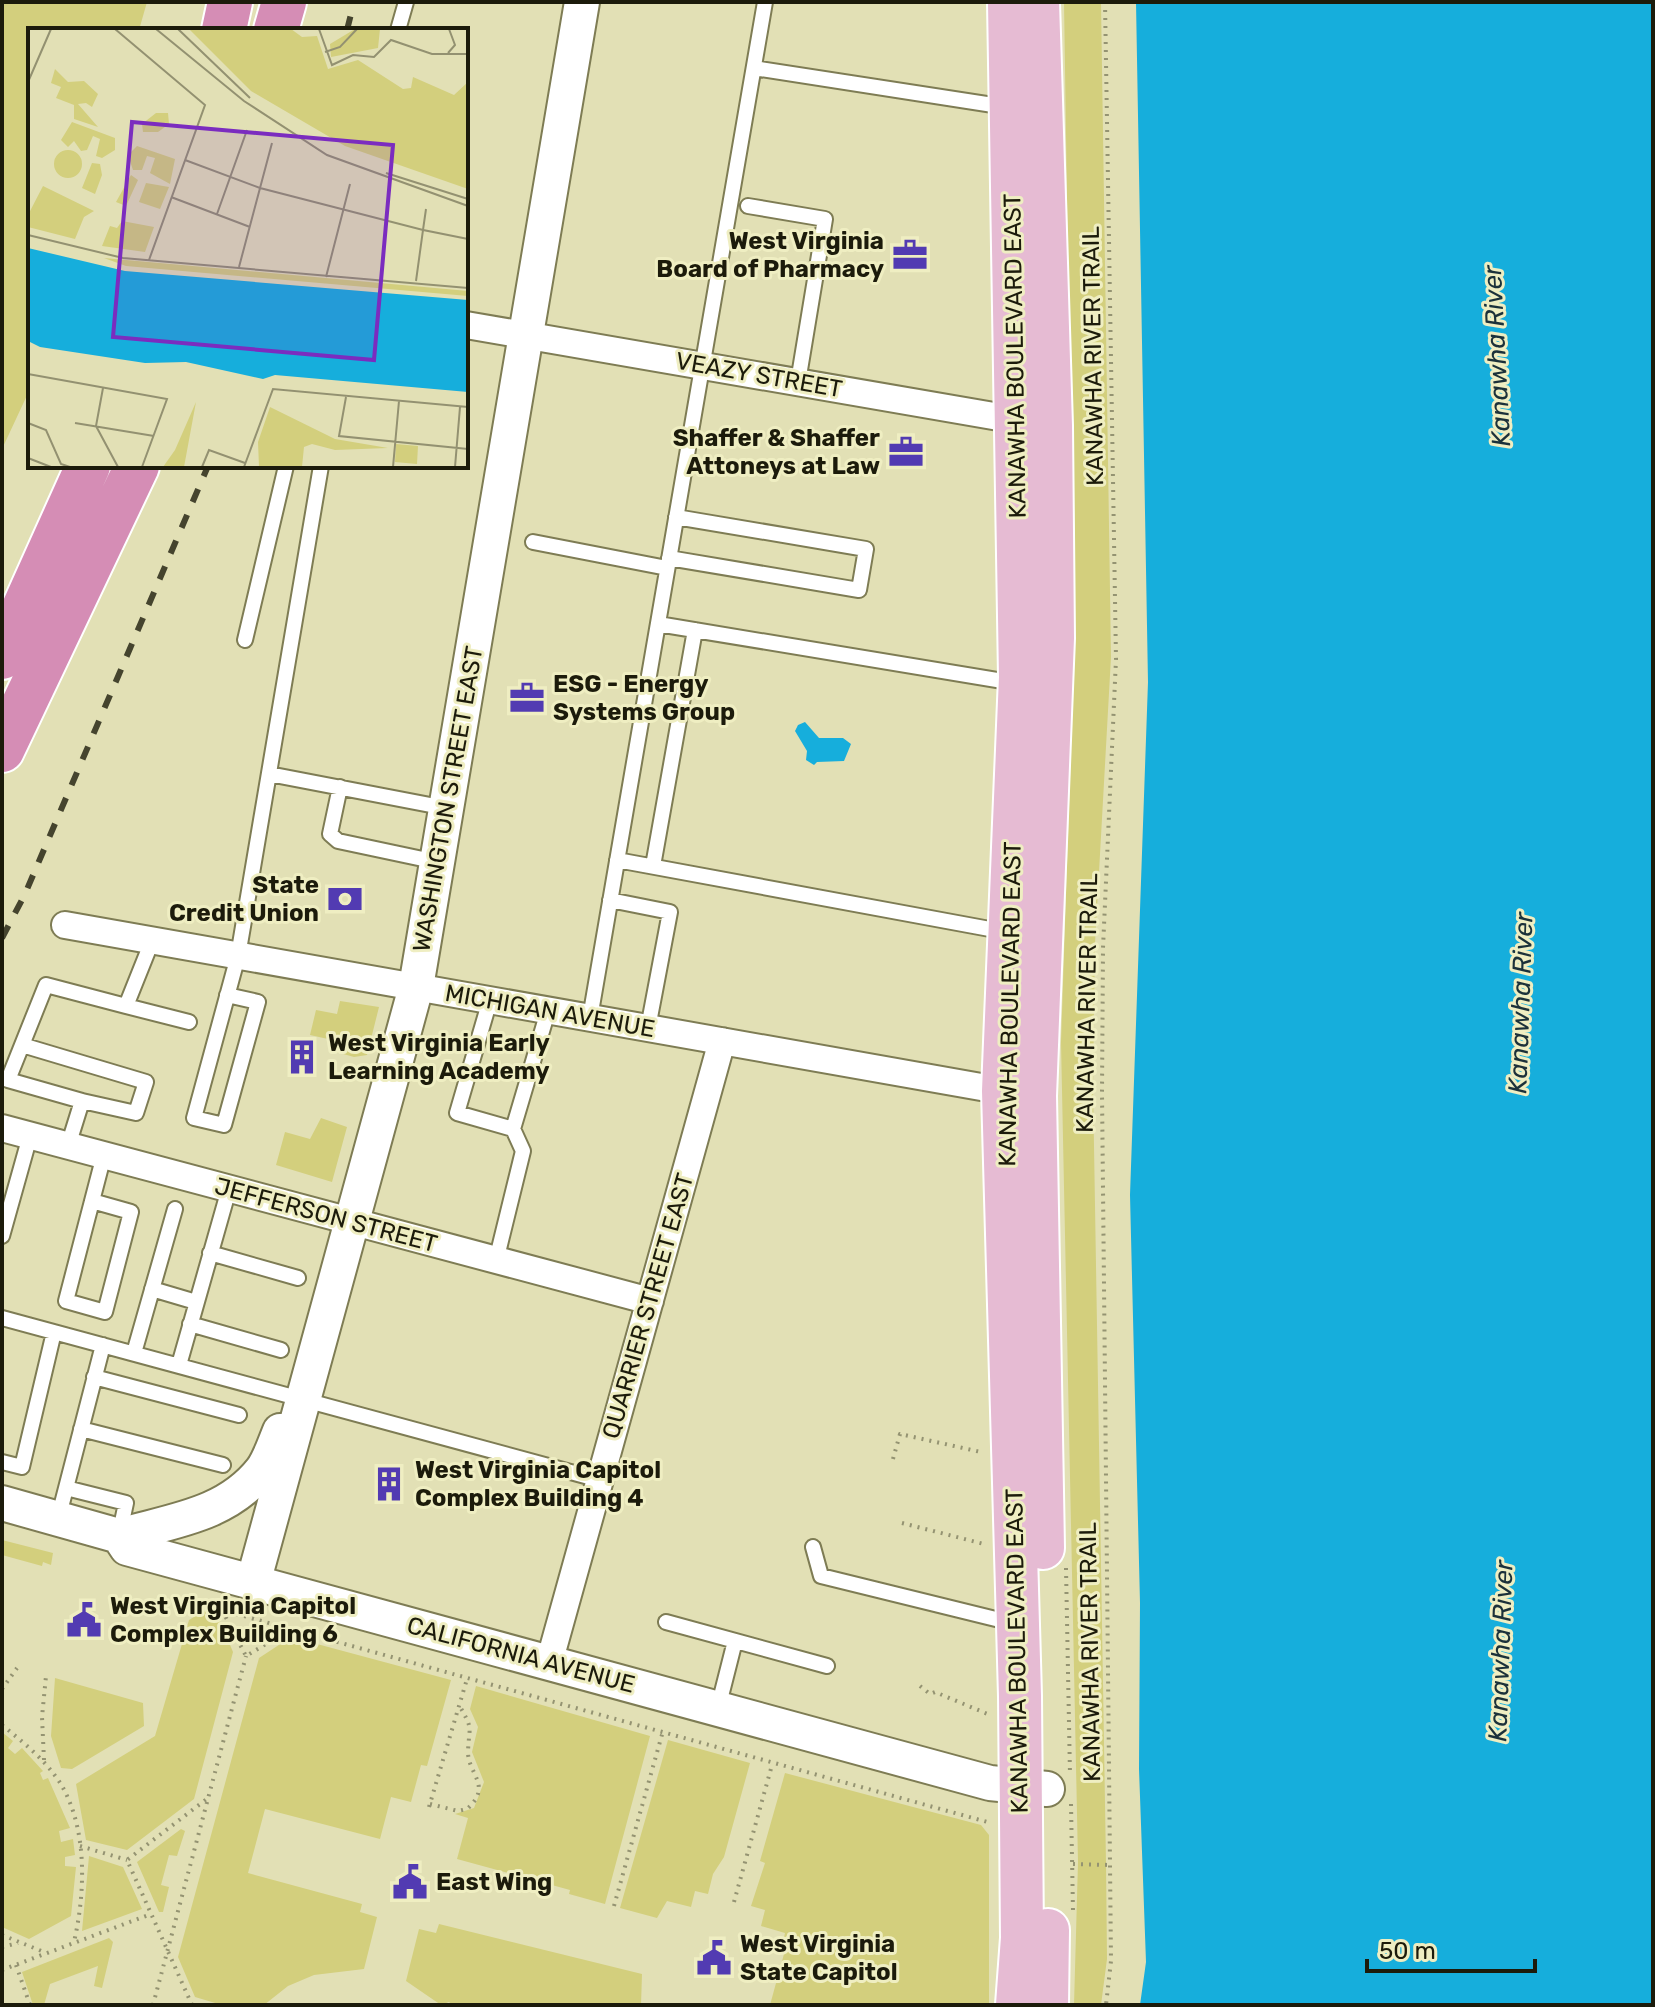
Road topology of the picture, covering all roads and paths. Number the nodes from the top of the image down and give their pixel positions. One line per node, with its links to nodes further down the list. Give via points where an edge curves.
1 (230, 2): 9 (highway)
2 (284, 2): 10 (highway)
3 (406, 2): 11 (lane)
4 (582, 2): 16 (street, WASHINGTON STREET EAST)
5 (765, 2): 12 (lane)
6 (1009, 2): 13 (main road, KANAWHA BOULEVARD EAST)
7 (1038, 2): 19 (main road, KANAWHA BOULEVARD EAST)
8 (1105, 2): 124 (path, KANAWHA RIVER TRAIL, via 1116,659 1102,1092)
9 (224, 28)
10 (277, 28)
11 (399, 28)
12 (754, 68): 13 (lane); 17 (lane)
13 (1011, 108): 19 (main road, KANAWHA BOULEVARD EAST)
14 (748, 206): 18 (lane, via 825,219)
15 (468, 325): 16 (street, VEAZY STREET)
16 (527, 335): 17 (street, VEAZY STREET); 35 (street, WASHINGTON STREET EAST)
17 (702, 366): 18 (street, VEAZY STREET); 24 (lane)
18 (798, 382): 19 (street, VEAZY STREET)
19 (1034, 423): 31 (main road, KANAWHA BOULEVARD EAST); 54 (main road, KANAWHA BOULEVARD EAST, via 1049,790 1037,974)
20 (87, 468): 30 (highway)
21 (136, 468): 32 (highway)
22 (286, 468): 29 (lane)
23 (321, 468): 33 (lane)
24 (676, 517): 26 (lane); 26 (lane, via 866,549 859,590)
25 (533, 542): 26 (lane)
26 (668, 563): 27 (lane)
27 (658, 624): 28 (lane); 36 (lane)
28 (695, 630): 31 (lane); 38 (lane)
29 (245, 640)
30 (2, 657)
31 (1020, 683): 41 (main road, KANAWHA BOULEVARD EAST)
32 (2, 750)
33 (269, 774): 34 (lane); 43 (lane)
34 (340, 787): 35 (lane); 37 (lane, via 330,834 338,841)
35 (446, 808): 37 (street, WASHINGTON STREET EAST)
36 (617, 860): 38 (lane); 39 (lane)
37 (437, 862): 44 (street, WASHINGTON STREET EAST)
38 (653, 866): 41 (lane)
39 (610, 900): 49 (lane); 51 (lane, via 670,912)
40 (65, 925): 42 (street, MICHIGAN AVENUE)
41 (1010, 932): 54 (main road, KANAWHA BOULEVARD EAST)
42 (152, 941): 43 (street, MICHIGAN AVENUE); 47 (lane)
43 (238, 956): 44 (street, MICHIGAN AVENUE); 45 (lane)
44 (416, 987): 46 (street, MICHIGAN AVENUE); 64 (street, WASHINGTON STREET EAST)
45 (227, 995): 45 (lane, via 194,1118 224,1125 258,1002)
46 (490, 1000): 48 (street, MICHIGAN AVENUE); 57 (lane, via 457,1113)
47 (126, 1006): 50 (lane); 53 (lane, via 46,985)
48 (548, 1011): 49 (street, MICHIGAN AVENUE); 57 (lane)
49 (590, 1018): 51 (street, MICHIGAN AVENUE)
50 (189, 1022)
51 (648, 1028): 52 (street, MICHIGAN AVENUE)
52 (722, 1041): 54 (street, MICHIGAN AVENUE); 70 (street, QUARRIER STREET EAST)
53 (22, 1045): 55 (lane, via 8,1080); 55 (lane, via 146,1082 136,1113)
54 (1019, 1094): 98 (main road, KANAWHA BOULEVARD EAST); 118 (main road, KANAWHA BOULEVARD EAST)
55 (82, 1101): 59 (lane)
56 (2, 1128): 58 (street, JEFFERSON STREET)
57 (513, 1129): 67 (lane, via 523,1151)
58 (30, 1136): 59 (street, JEFFERSON STREET); 65 (lane)
59 (68, 1146): 60 (street, JEFFERSON STREET)
60 (104, 1155): 61 (street, JEFFERSON STREET); 62 (lane)
61 (229, 1189): 64 (street, JEFFERSON STREET); 66 (lane)
62 (92, 1201): 62 (lane, via 66,1301 105,1312 131,1212)
63 (175, 1209): 69 (lane)
64 (352, 1222): 67 (street, JEFFERSON STREET); 80 (street, WASHINGTON STREET EAST)
65 (2, 1236)
66 (210, 1253): 68 (lane); 71 (lane)
67 (496, 1261): 70 (street, JEFFERSON STREET)
68 (298, 1278)
69 (152, 1289): 71 (lane); 77 (lane)
70 (650, 1301): 87 (street, QUARRIER STREET EAST)
71 (196, 1302): 73 (lane)
72 (2, 1318): 74 (lane)
73 (190, 1324): 76 (lane); 78 (lane)
74 (54, 1332): 75 (lane); 85 (lane, via 22,1467)
75 (103, 1345): 77 (lane); 79 (lane)
76 (281, 1350)
77 (134, 1353): 78 (lane)
78 (179, 1365): 80 (lane)
79 (94, 1377): 81 (lane); 82 (lane)
80 (304, 1398): 87 (lane); 91 (street, via 283,1424 263,1468 242,1490 187,1520); 94 (street, WASHINGTON STREET EAST)
81 (239, 1415)
82 (81, 1429): 86 (lane); 89 (lane)
83 (991, 1454): 84 (path, via 900,1434)
84 (893, 1459)
85 (2, 1462)
86 (223, 1465)
87 (600, 1480): 103 (street, QUARRIER STREET EAST)
88 (2, 1503): 89 (street, CALIFORNIA AVENUE)
89 (62, 1504): 91 (street, CALIFORNIA AVENUE)
90 (902, 1523): 92 (path)
91 (119, 1536): 94 (street, CALIFORNIA AVENUE, via 127,1548)
92 (992, 1546)
93 (813, 1547): 98 (lane, via 821,1576)
94 (253, 1583): 101 (street, CALIFORNIA AVENUE)
95 (217, 1600): 96 (path)
96 (222, 1610): 99 (path); 102 (path)
97 (666, 1622): 100 (lane)
98 (1018, 1625): 118 (main road, KANAWHA BOULEVARD EAST)
99 (291, 1629): 102 (path); 107 (path)
100 (735, 1641): 104 (lane); 112 (lane)
101 (478, 1643): 103 (street, CALIFORNIA AVENUE); 107 (path)
102 (246, 1656): 119 (path)
103 (549, 1663): 110 (street, CALIFORNIA AVENUE)
104 (827, 1666)
105 (17, 1668): 109 (path)
106 (46, 1676): 116 (path)
107 (467, 1678): 111 (path); 115 (path)
108 (920, 1686): 113 (path)
109 (2, 1689)
110 (672, 1697): 112 (street, CALIFORNIA AVENUE); 115 (path)
111 (459, 1705): 111 (path, via 472,1728 468,1753 479,1779 476,1797 458,1811 430,1805)
112 (718, 1709): 118 (street, CALIFORNIA AVENUE, via 990,1783)
113 (996, 1718)
114 (2, 1725): 116 (path)
115 (663, 1731): 117 (path); 126 (path)
116 (44, 1762): 121 (path, via 63,1788)
117 (772, 1764): 120 (path, via 994,1824); 125 (path)
118 (1034, 1788): 139 (main road, KANAWHA BOULEVARD EAST); 140 (main road, KANAWHA BOULEVARD EAST)
119 (208, 1798): 122 (path); 132 (path)
120 (996, 1829)
121 (79, 1846): 122 (path); 129 (path, via 82,1875)
122 (127, 1860): 127 (path)
123 (1073, 1864): 124 (path)
124 (1110, 1865): 141 (path, KANAWHA RIVER TRAIL)
125 (734, 1902)
126 (614, 1906)
127 (151, 1914): 129 (path); 132 (path)
128 (2, 1935): 130 (path)
129 (74, 1942): 133 (path)
130 (21, 1943): 131 (path); 133 (path)
131 (2, 1947)
132 (168, 1951): 137 (path); 138 (path)
133 (46, 1953): 134 (path)
134 (16, 1965): 135 (path); 136 (path)
135 (2, 1970)
136 (30, 2005)
137 (153, 2005)
138 (192, 2005)
139 (1017, 2005)
140 (1047, 2005)
141 (1106, 2005)

